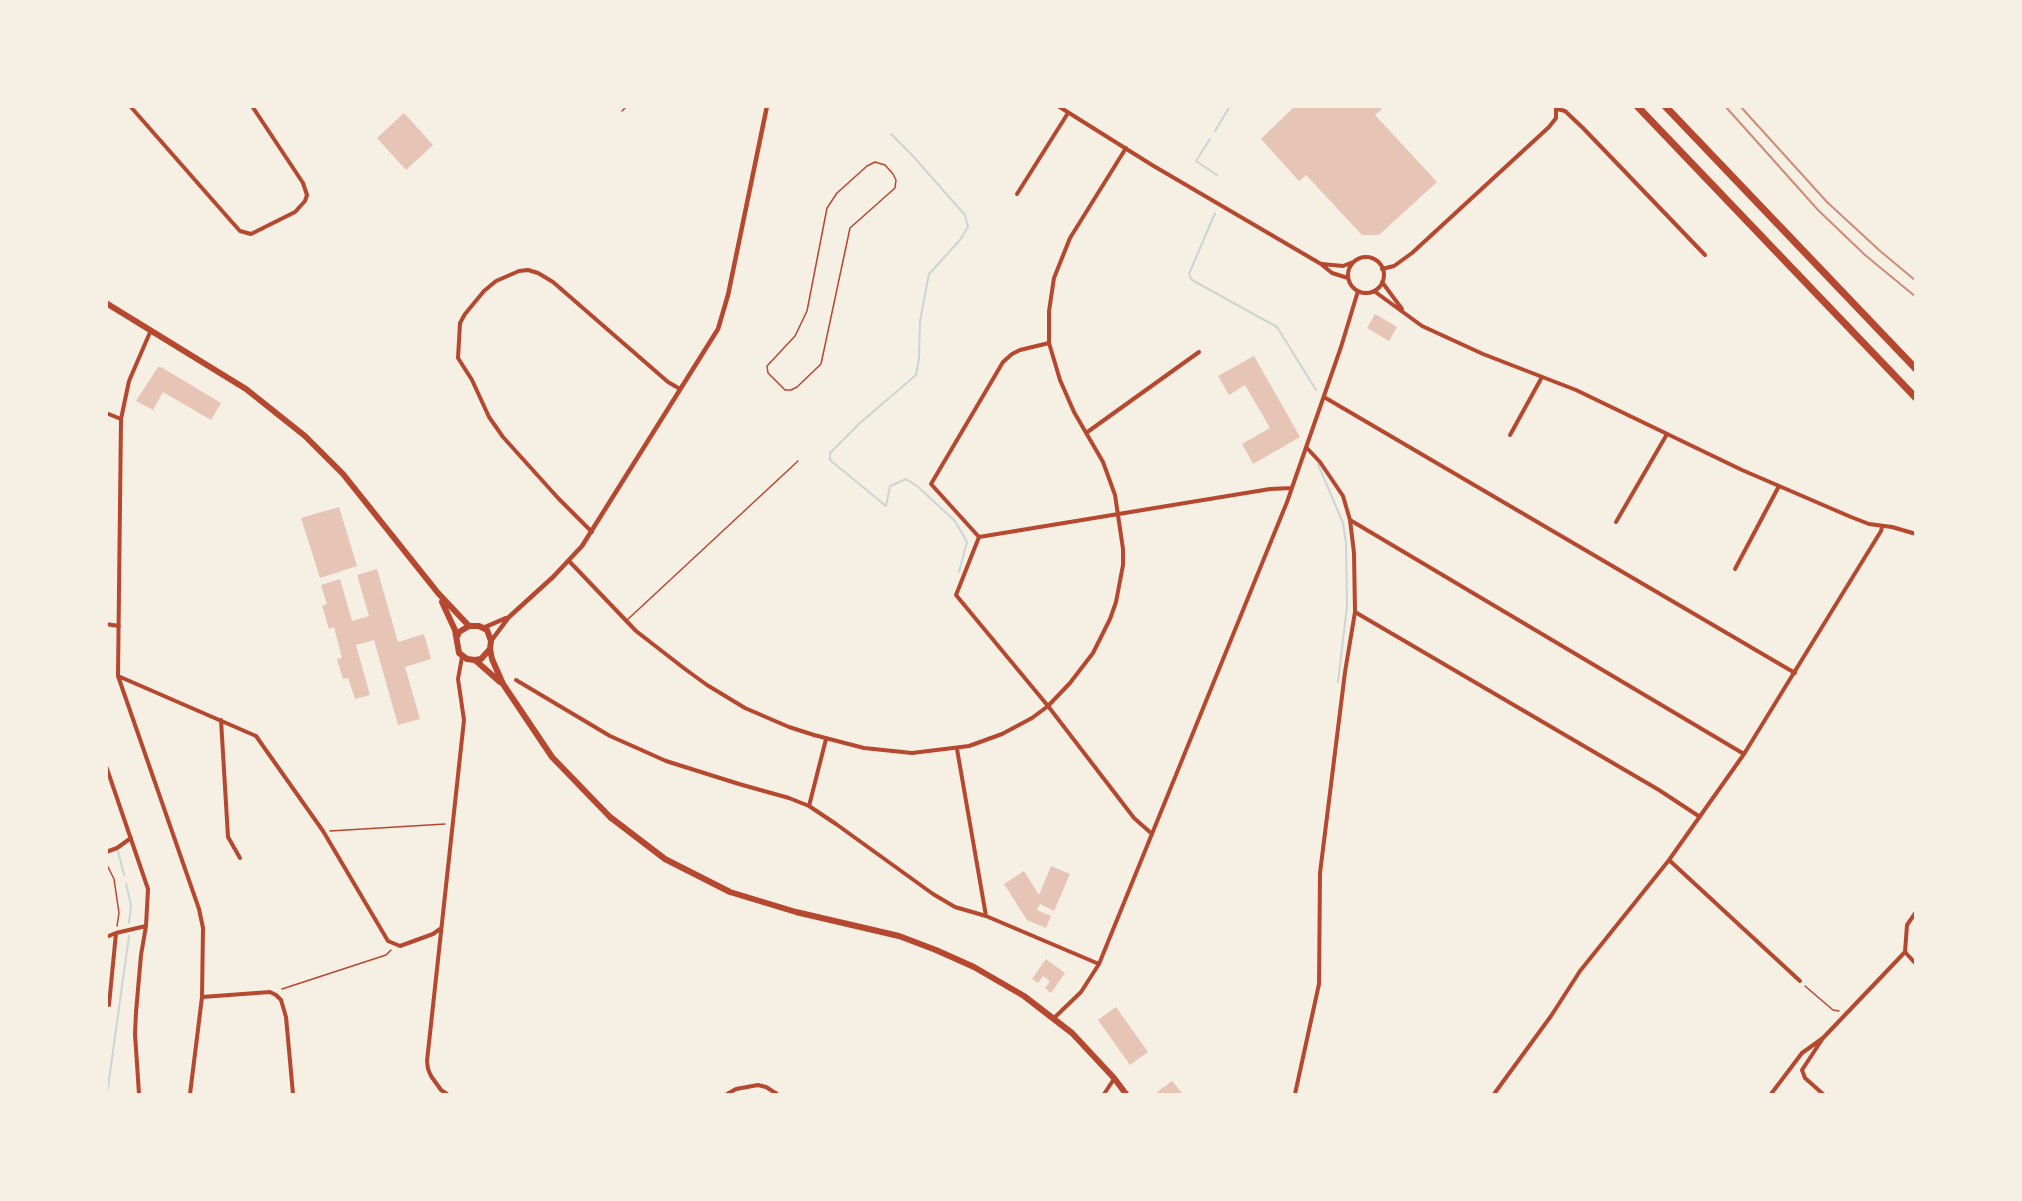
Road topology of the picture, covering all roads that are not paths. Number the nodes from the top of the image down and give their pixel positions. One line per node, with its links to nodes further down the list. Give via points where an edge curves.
1 (130, 106): 2 (street, via 240,231 251,234 295,213 307,195)
2 (252, 106)
3 (421, 106): 4 (street)
4 (427, 106)
5 (627, 106): 11 (lane)
6 (766, 106): 31 (street, via 724,312 718,329)
7 (1058, 106): 12 (street)
8 (1637, 106): 33 (highway)
9 (1665, 106): 28 (highway)
10 (1557, 108): 15 (street, via 1583,128); 18 (street, via 1549,127 1412,253 1394,266)
11 (622, 111)
12 (1068, 113): 13 (street); 14 (street)
13 (1126, 148): 17 (street); 26 (street, via 1070,238 1054,278)
14 (1017, 194)
15 (1705, 255)
16 (1356, 260): 17 (street, via 1343,266); 18 (street, via 1372,259); 19 (street)
17 (1322, 264): 19 (street, via 1332,273)
18 (1382, 268): 20 (street)
19 (1348, 278): 21 (street)
20 (1382, 282): 22 (street); 24 (street)
21 (1358, 291): 22 (street); 32 (street)
22 (1374, 291): 24 (street)
23 (106, 303): 25 (main road)
24 (1404, 312): 29 (street, via 1422,326)
25 (151, 330): 35 (street, via 129,381); 52 (main road, via 246,389 313,444 349,481)
26 (1049, 343): 36 (street, via 1060,380); 49 (street, via 1020,350 1003,362 931,483)
27 (1199, 352): 36 (street)
28 (1916, 369)
29 (1542, 377): 37 (street); 38 (street)
30 (781, 387): 30 (lane, via 768,373 767,366 795,336 807,311 827,208 837,193 867,166 880,162 895,177 895,188 850,228 821,364 793,390)
31 (680, 389): 47 (street); 47 (street, via 538,273 519,271 496,281 460,323 458,358 489,417)
32 (1324, 397): 39 (street); 65 (street)
33 (1916, 398)
34 (106, 413): 35 (street)
35 (121, 419): 58 (street)
36 (1086, 433): 43 (street, via 1103,462)
37 (1667, 434): 41 (street); 45 (street)
38 (1510, 435)
39 (1306, 447): 42 (street); 44 (street, via 1343,496)
40 (798, 461): 55 (lane)
41 (1779, 486): 46 (street); 51 (street)
42 (1292, 488): 43 (street); 77 (street)
43 (1119, 515): 49 (street); 69 (street, via 1123,565 1110,619 1093,653)
44 (1350, 520): 53 (street); 73 (street)
45 (1616, 522)
46 (1882, 527): 48 (street); 65 (street)
47 (592, 532): 50 (street)
48 (1916, 534)
49 (979, 537): 69 (street, via 956,595)
50 (569, 561): 54 (street); 55 (street)
51 (1735, 569)
52 (438, 593): 57 (main road); 60 (main road)
53 (1355, 612): 76 (street); 105 (street, via 1320,873 1319,984)
54 (509, 616): 59 (street); 61 (street)
55 (626, 621): 71 (street, via 726,697 767,718)
56 (106, 624): 58 (street)
57 (469, 626): 59 (main road); 60 (main road)
58 (119, 627): 66 (street)
59 (483, 628): 61 (main road)
60 (457, 637): 63 (main road)
61 (491, 640): 62 (main road)
62 (490, 650): 64 (main road); 68 (main road)
63 (462, 657): 64 (main road); 85 (street, via 458,679 464,720)
64 (475, 660): 68 (main road)
65 (1795, 673): 73 (street)
66 (118, 676): 70 (street); 92 (street, via 199,909 203,927)
67 (516, 680): 75 (street, via 610,736 666,761)
68 (503, 684): 94 (main road, via 570,777 610,817 665,859 730,892 899,936 936,950 1004,983)
69 (1048, 706): 72 (street, via 1002,734); 77 (street, via 1134,818)
70 (221, 720): 80 (street, via 228,837); 85 (street, via 250,732 263,743 322,831 388,942 403,945)
71 (826, 739): 72 (street, via 890,752); 75 (street)
72 (957, 749): 83 (street)
73 (1744, 754): 76 (street)
74 (107, 768): 78 (street)
75 (808, 806): 83 (street, via 933,894 955,907)
76 (1701, 817): 81 (street)
77 (1151, 834): 89 (street)
78 (131, 838): 79 (street); 84 (street, via 148,889)
79 (106, 852)
80 (240, 858)
81 (1669, 860): 91 (street); 106 (street, via 1580,971)
82 (1916, 912): 88 (street, via 1907,925)
83 (986, 916): 89 (street)
84 (146, 926): 86 (street); 97 (street, via 135,1034)
85 (440, 929): 100 (street, via 427,1066)
86 (116, 933): 87 (street); 93 (street)
87 (106, 937)
88 (1905, 951): 90 (street); 95 (street)
89 (1099, 964): 94 (street, via 1081,992)
90 (1916, 964)
91 (1800, 981)
92 (202, 997): 98 (street); 99 (street, via 270,992 281,1000)
93 (109, 1005)
94 (1054, 1018): 96 (main road)
95 (1823, 1038): 107 (street, via 1802,1053); 108 (street, via 1802,1070)
96 (1114, 1078): 103 (street); 104 (main road)
97 (139, 1095)
98 (190, 1095)
99 (293, 1095)
100 (447, 1095)
101 (727, 1095): 102 (street, via 758,1085)
102 (777, 1095)
103 (1104, 1095)
104 (1126, 1095)
105 (1295, 1095)
106 (1494, 1095)
107 (1771, 1095)
108 (1823, 1095)

